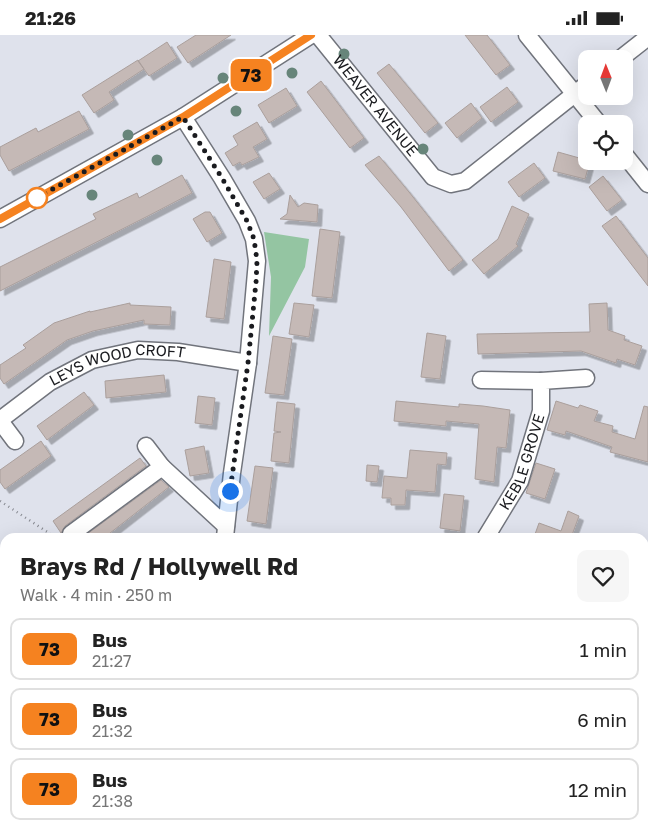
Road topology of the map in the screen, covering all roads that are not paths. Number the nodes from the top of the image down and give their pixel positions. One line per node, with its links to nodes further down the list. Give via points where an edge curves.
1 (311, 35): 8 (street)
2 (318, 35): 7 (street, WEAVER AVENUE, via 433,177 451,184 465,181)
3 (527, 35): 6 (street)
4 (648, 37): 5 (street)
5 (631, 50)
6 (578, 86)
7 (578, 91)
8 (183, 117): 11 (street); 12 (street, via 247,221 254,239 256,282)
9 (633, 165): 10 (street)
10 (648, 184)
11 (0, 219)
12 (248, 363): 16 (street, LEYS WOOD CROFT, via 178,352 138,350 92,360 50,382); 20 (street)
13 (586, 378): 15 (street)
14 (482, 380): 15 (street)
15 (541, 381): 22 (street, KEBLE GROVE, via 541,411 520,481)
16 (0, 420): 17 (street, LEYS WOOD CROFT)
17 (15, 441)
18 (146, 446): 19 (street)
19 (162, 467): 20 (street); 21 (street)
20 (226, 532)
21 (73, 533)
22 (488, 533)

